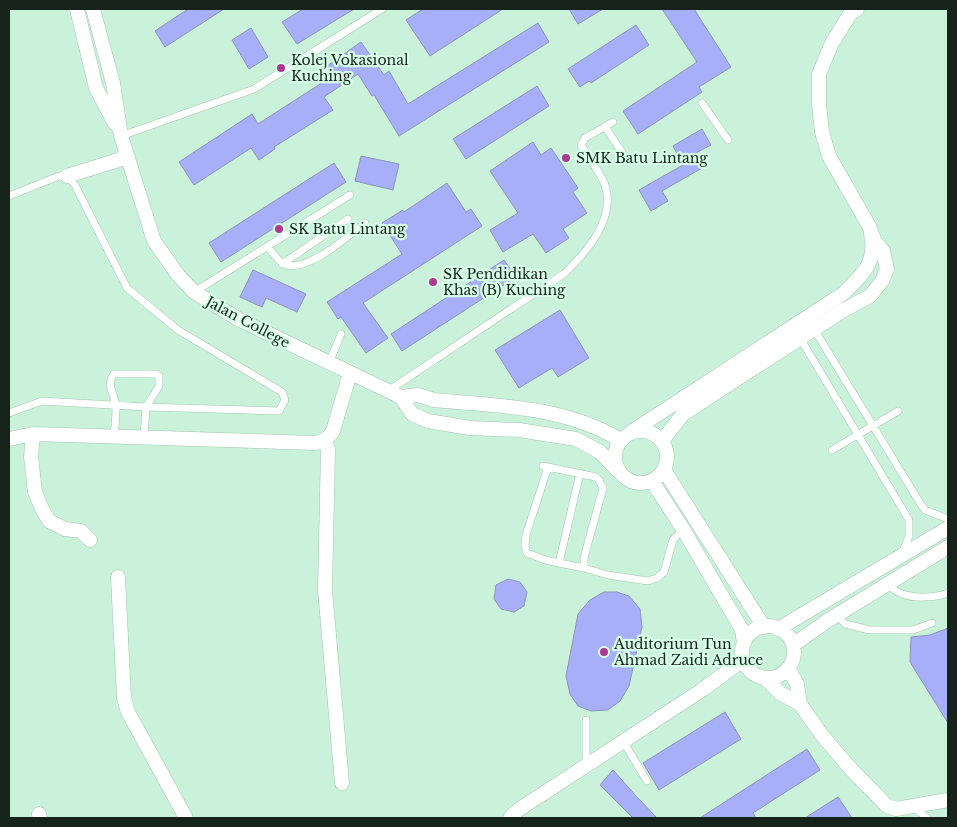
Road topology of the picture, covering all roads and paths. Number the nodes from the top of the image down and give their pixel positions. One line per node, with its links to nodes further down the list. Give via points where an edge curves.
1 (77, 9): 6 (street)
2 (93, 9): 5 (street, Jalan College)
3 (382, 9): 10 (lane, via 254,90)
4 (857, 9): 19 (street, via 850,14 832,43 819,74 819,104 829,156)
5 (113, 83): 6 (street, via 105,92); 10 (street, Jalan College)
6 (96, 88): 10 (street)
7 (702, 102): 11 (lane)
8 (613, 122): 9 (lane)
9 (605, 127): 12 (lane); 28 (lane, via 585,138 581,145 605,185 608,203 594,241 565,273)
10 (121, 136): 13 (street, Jalan College)
11 (728, 140)
12 (622, 152)
13 (128, 157): 14 (street); 22 (street, Jalan College, via 154,241)
14 (67, 176): 16 (lane, via 59,176); 31 (lane, via 75,185 126,288 178,330 282,392 285,400 279,411)
15 (350, 195): 20 (lane)
16 (9, 196)
17 (348, 219): 21 (lane)
18 (365, 222): 21 (lane, via 337,245 300,266)
19 (869, 226): 23 (street, via 886,261 887,269 882,281 870,296); 38 (street, via 872,256 867,271 844,293)
20 (268, 247): 21 (lane); 22 (lane)
21 (282, 264)
22 (194, 292): 26 (street, Jalan College, via 238,319)
23 (814, 329): 25 (street); 34 (lane)
24 (341, 334): 26 (lane)
25 (800, 338): 36 (lane); 42 (street, via 683,414)
26 (329, 363): 27 (street, Jalan College)
27 (350, 373): 28 (street, Jalan College); 41 (street, via 333,431)
28 (388, 391): 29 (street, Jalan College)
29 (401, 397): 38 (street, via 418,395 434,400 558,414); 44 (street, via 412,414 428,421 576,439 600,452)
30 (116, 406): 31 (lane); 31 (lane, via 110,388 114,374 156,374 159,386); 33 (lane, via 42,401); 37 (lane)
31 (146, 407): 39 (lane)
32 (898, 411): 34 (lane)
33 (9, 413)
34 (872, 425): 36 (lane); 48 (lane, via 925,510)
35 (32, 434): 37 (street); 40 (street); 51 (street, via 35,492 42,509 50,521 65,529 82,531)
36 (858, 434): 43 (lane); 53 (lane, via 909,520 909,536)
37 (114, 436): 39 (street)
38 (625, 436): 42 (street, via 645,430); 44 (street, via 614,455)
39 (144, 437): 41 (street)
40 (9, 439)
41 (324, 441): 73 (street, via 328,449 325,590)
42 (662, 441): 45 (street, via 667,455)
43 (832, 450)
44 (617, 470): 47 (street, via 632,482)
45 (664, 470): 47 (street); 61 (street)
46 (580, 473): 54 (lane); 54 (lane, via 545,467 526,535 524,547 528,553); 55 (lane, via 596,477 603,488)
47 (652, 481): 50 (street)
48 (948, 519)
49 (948, 528): 53 (street)
50 (683, 529): 55 (lane, via 674,540 664,572 658,578 648,581); 62 (street, via 742,630)
51 (90, 540)
52 (948, 547): 57 (street)
53 (902, 556): 61 (street)
54 (559, 563): 55 (lane)
55 (584, 568)
56 (118, 577): 76 (street, via 124,698 128,712)
57 (886, 584): 58 (lane, via 902,594 931,596); 59 (street)
58 (948, 593)
59 (837, 615): 60 (lane, via 845,624 870,630 913,630); 63 (street)
60 (932, 624)
61 (771, 628): 62 (street, via 752,632); 63 (street, via 785,633)
62 (744, 643): 64 (street)
63 (793, 645): 65 (street)
64 (743, 660): 66 (street); 67 (street)
65 (788, 668): 66 (street, via 774,677); 68 (street, via 797,684)
66 (760, 676): 67 (street, via 733,678); 68 (street)
67 (702, 690): 70 (street)
68 (800, 704): 75 (street, via 821,734 881,802 896,809)
69 (586, 720): 71 (lane)
70 (623, 741): 71 (street); 72 (lane)
71 (580, 769): 77 (street)
72 (647, 781)
73 (342, 783)
74 (948, 800): 75 (street)
75 (914, 806): 78 (lane)
76 (186, 818)
77 (510, 818)
78 (927, 818)

